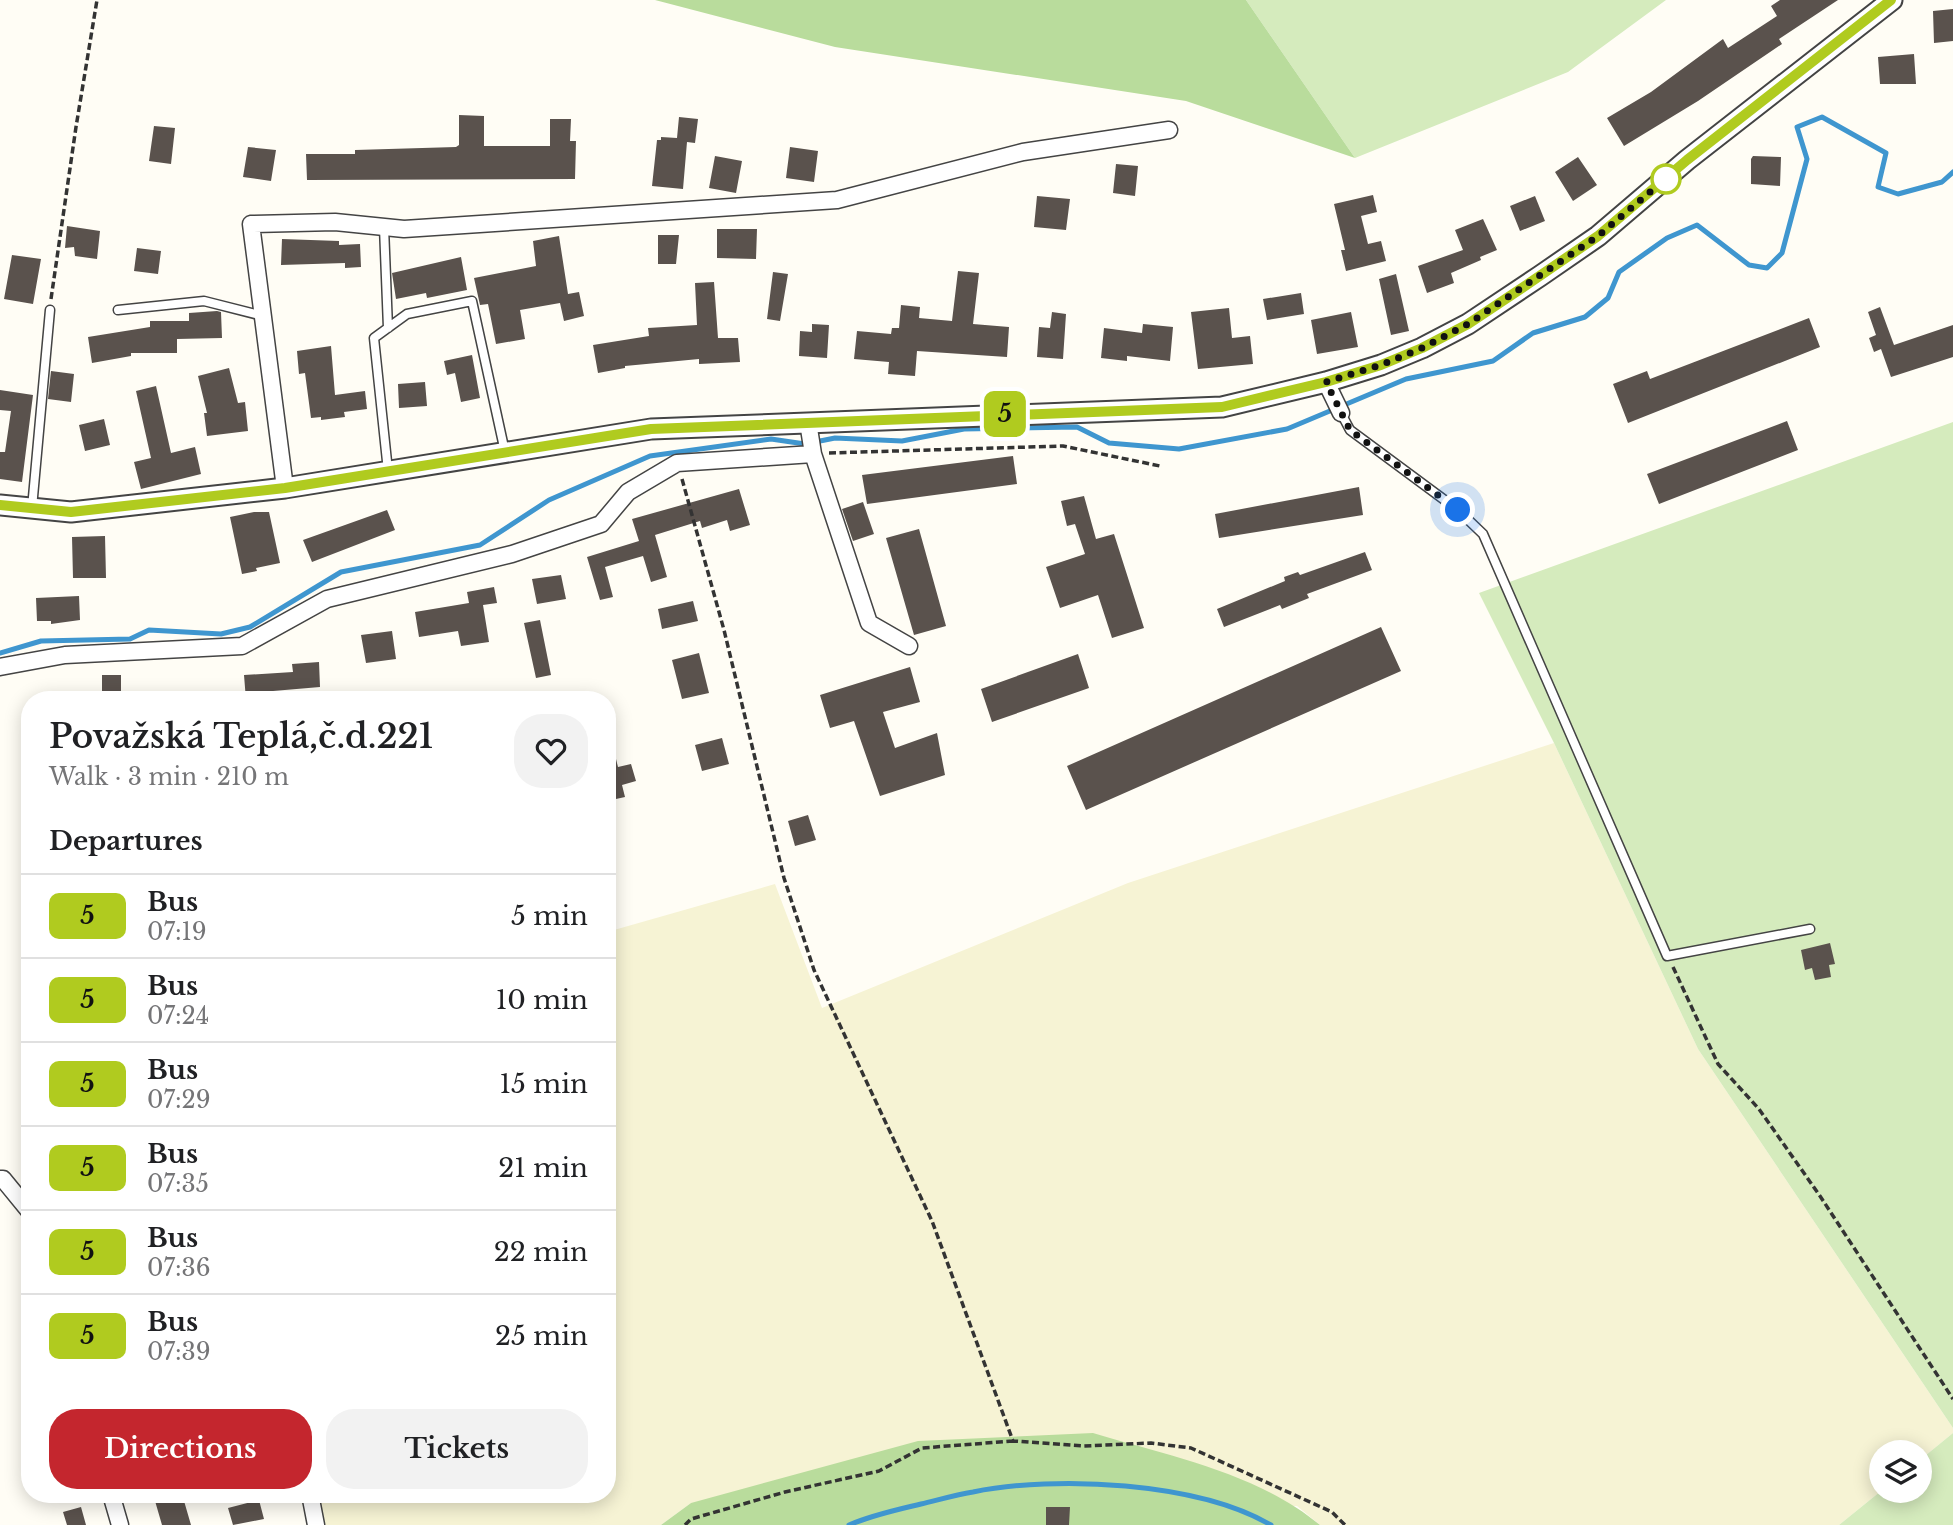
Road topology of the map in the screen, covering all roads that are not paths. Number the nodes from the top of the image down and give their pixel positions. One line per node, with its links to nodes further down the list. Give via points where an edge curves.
1 (1892, 0): 8 (street, via 1687,160 1598,236 1520,290 1422,348)
2 (1169, 130): 3 (street, via 1023,152 837,200)
3 (384, 227): 6 (street, via 335,222 251,224); 7 (lane)
4 (50, 310): 16 (lane)
5 (118, 310): 6 (lane, via 204,301)
6 (263, 316): 14 (street)
7 (387, 328): 11 (lane, via 407,314 472,301); 13 (lane, via 374,338)
8 (1326, 382): 9 (street); 10 (street, via 1222,407)
9 (1338, 407): 19 (lane, via 1350,430 1458,510 1483,534 1667,956)
10 (808, 422): 11 (street, via 651,429); 12 (street)
11 (506, 453): 13 (street)
12 (813, 454): 17 (street, via 869,623); 18 (street, via 677,463 628,492 601,524 512,554 327,599 242,646 65,655)
13 (388, 471): 14 (street)
14 (285, 488): 16 (street, via 71,512)
15 (0, 505): 16 (street)
16 (32, 508)
17 (909, 646)
18 (0, 667)
19 (1810, 929)
20 (0, 1179): 21 (street)
21 (21, 1201)
22 (114, 1503): 24 (street)
23 (312, 1503): 25 (street)
24 (120, 1525)
25 (316, 1525)

